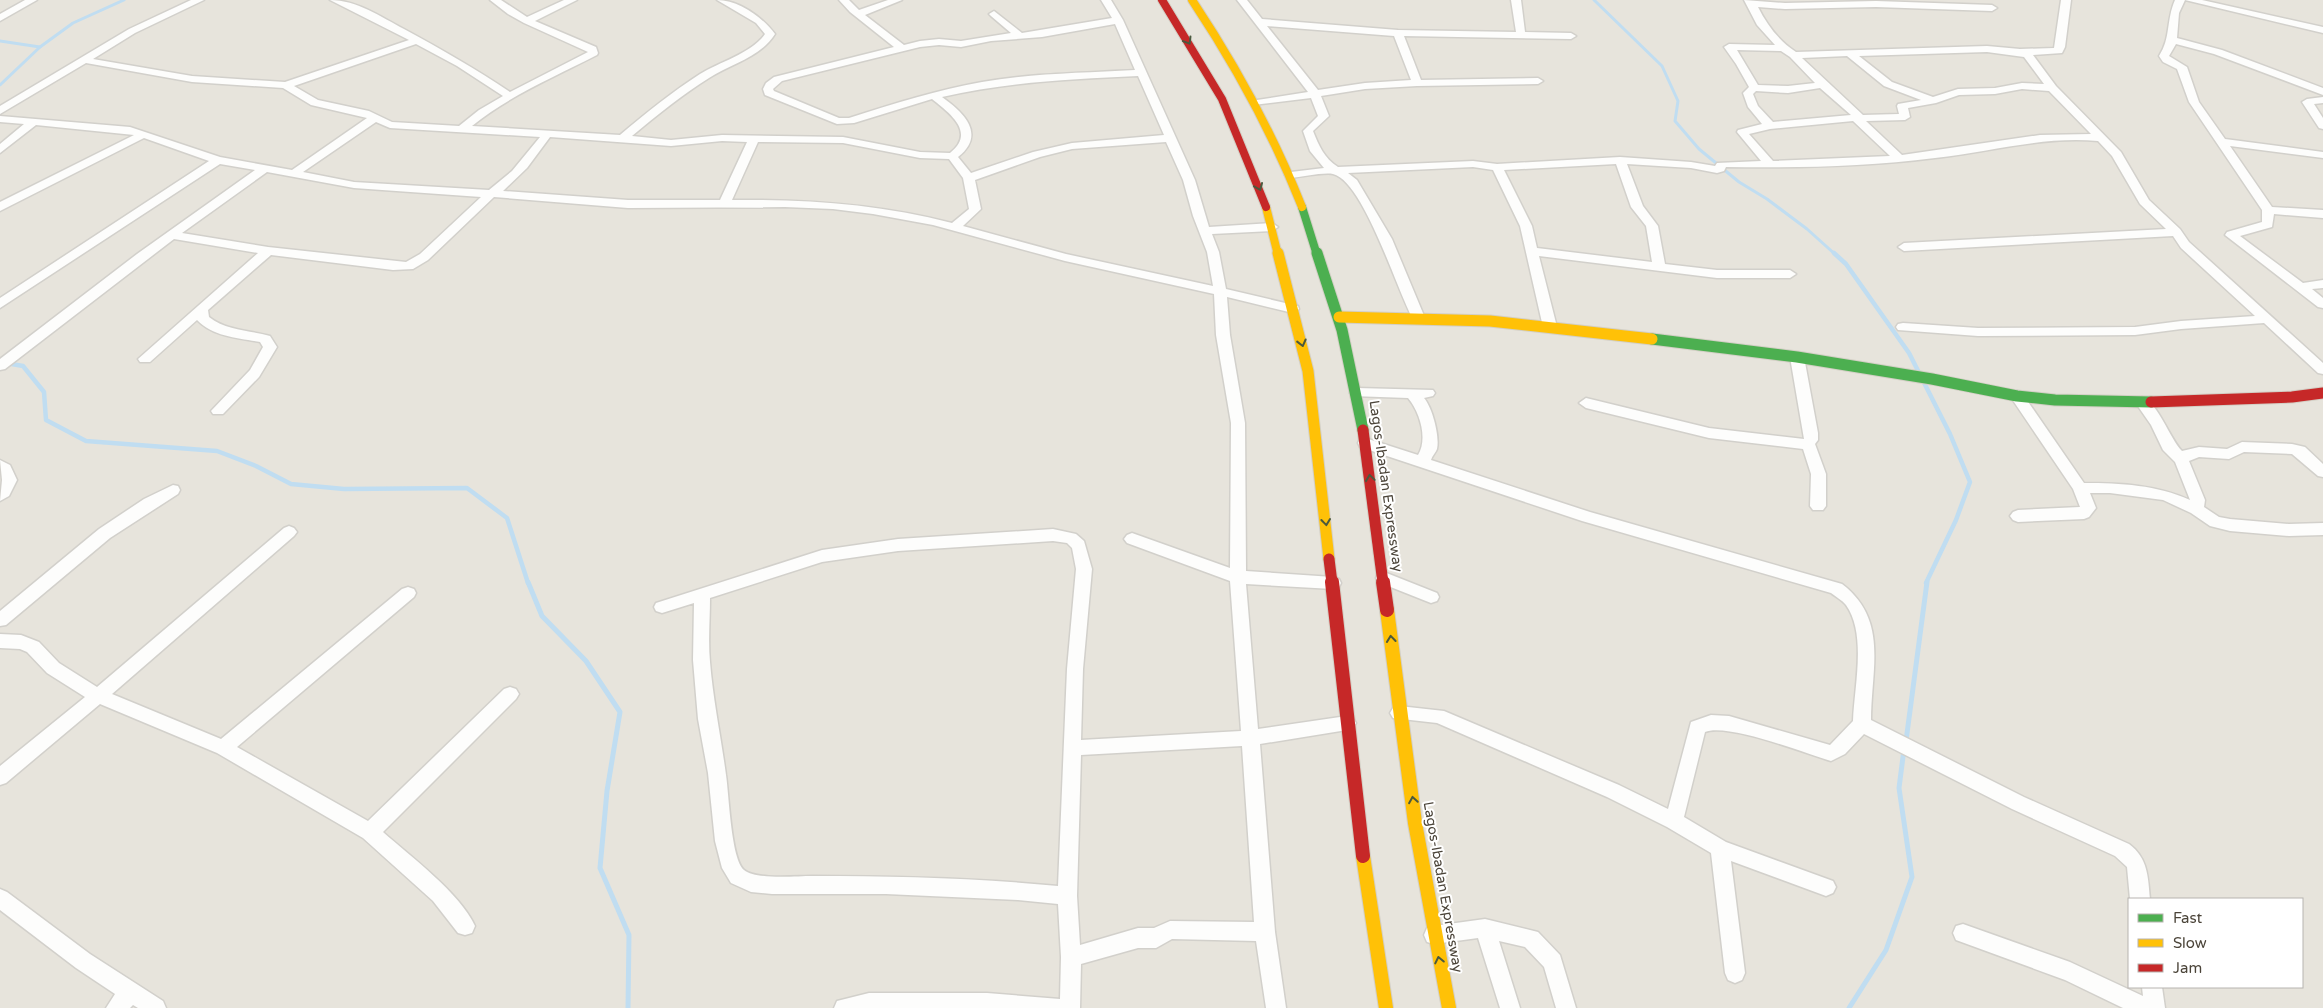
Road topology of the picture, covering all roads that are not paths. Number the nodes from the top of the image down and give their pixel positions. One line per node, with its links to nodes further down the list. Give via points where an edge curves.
1 (32, 0): 23 (street)
2 (199, 0): 39 (street, via 149,22)
3 (335, 0): 17 (street)
4 (495, 0): 25 (street)
5 (572, 0): 25 (street)
6 (722, 0): 67 (street, via 759,21 770,34 767,40 750,53 689,84)
7 (844, 0): 21 (street)
8 (897, 0): 21 (street)
9 (1106, 0): 24 (street)
10 (1162, 0): 92 (main road, one-way to 92, via 1222,99 1264,199)
11 (1192, 0): 55 (main road, Lagos-Ibadan Expressway, via 1215,31)
12 (1242, 0): 26 (street)
13 (1516, 0): 30 (street)
14 (2066, 0): 36 (street, via 2058,51)
15 (2180, 0): 32 (street, via 2174,13)
16 (2188, 0): 27 (street)
17 (349, 2): 33 (street)
18 (1750, 2): 19 (street, via 1785,6); 35 (street, via 1762,25)
19 (1953, 3): 20 (street)
20 (1992, 8)
21 (858, 14): 34 (street)
22 (994, 14): 29 (street)
23 (0, 18)
24 (1118, 20): 29 (street, via 1073,30); 40 (street)
25 (527, 21): 50 (street, via 592,49 593,53)
26 (1259, 22): 28 (street); 49 (street)
27 (2323, 30)
28 (1398, 33): 30 (street); 42 (street)
29 (1020, 36): 34 (street)
30 (1521, 36): 31 (street)
31 (1571, 36)
32 (2171, 40): 47 (street, via 2218,52); 72 (street, via 2164,56 2182,67 2194,102)
33 (416, 41): 44 (street); 50 (street, via 461,64)
34 (901, 48): 61 (street, via 778,79 768,89 769,93 837,121)
35 (1782, 48): 38 (street); 45 (street, via 1729,47)
36 (2020, 52): 37 (street, via 1987,49); 46 (street, via 2038,65)
37 (1851, 54): 38 (street); 53 (street, via 1888,84)
38 (1794, 55): 43 (street)
39 (83, 60): 44 (street, via 192,79); 56 (street)
40 (1141, 73): 51 (street, via 1036,78); 69 (street)
41 (1538, 81): 42 (street)
42 (1417, 83): 49 (street, via 1365,86)
43 (1822, 84): 45 (street, via 1808,88); 58 (street)
44 (286, 86): 57 (street, via 315,103)
45 (1754, 87): 62 (street, via 1748,97)
46 (2052, 88): 53 (street, via 2022,86 1958,92); 70 (street)
47 (2311, 88): 48 (street); 54 (street, via 2301,91)
48 (2323, 92)
49 (1315, 94): 55 (street); 82 (street, via 1324,116 1308,131 1316,152 1326,164)
50 (510, 96): 64 (street)
51 (934, 96): 61 (street); 75 (street, via 964,121 967,129 958,153)
52 (2323, 100): 54 (street)
53 (1932, 102): 58 (street, via 1902,106 1905,118)
54 (2306, 102): 63 (street)
55 (1257, 103): 84 (main road, Lagos-Ibadan Expressway)
56 (0, 111)
57 (375, 118): 64 (street, via 390,125); 83 (street)
58 (1858, 118): 62 (street); 76 (street)
59 (0, 119): 60 (street)
60 (35, 121): 66 (street, via 107,126); 73 (street)
61 (848, 121): 71 (street, via 850,129)
62 (1770, 126): 79 (street, via 1747,129 1742,134)
63 (2323, 126)
64 (462, 129): 65 (street)
65 (548, 133): 67 (street); 86 (street, via 515,176)
66 (144, 134): 77 (street); 88 (street)
67 (623, 138): 68 (street, via 671,143)
68 (754, 138): 71 (street); 87 (street)
69 (1170, 138): 85 (street, via 1072,146 1037,154); 93 (street, via 1189,180)
70 (2102, 138): 76 (street, via 2078,135); 94 (street, via 2117,154 2144,202)
71 (843, 140): 75 (street, via 920,155)
72 (2223, 142): 74 (street); 89 (street)
73 (0, 150)
74 (2323, 155)
75 (952, 156): 85 (street)
76 (1899, 158): 79 (street)
77 (218, 160): 81 (street); 104 (street)
78 (1620, 160): 79 (street, via 1717,170 1726,164); 80 (street); 99 (street, via 1637,207 1652,226)
79 (1772, 165)
80 (1497, 167): 82 (street, via 1473,164); 98 (street, via 1526,226)
81 (264, 169): 83 (street); 95 (street)
82 (1337, 170): 84 (street); 109 (street, via 1351,180 1386,239)
83 (292, 174): 86 (street, via 354,185)
84 (1291, 176): 108 (main road, Lagos-Ibadan Expressway)
85 (969, 178): 91 (street, via 974,208 972,214)
86 (492, 193): 87 (street, via 628,204); 97 (street, via 424,257 409,266)
87 (724, 205): 91 (street, via 833,205)
88 (0, 207)
89 (2268, 210): 90 (street); 102 (street, via 2268,224 2231,235)
90 (2323, 214)
91 (954, 226): 103 (street, via 1040,251)
92 (1272, 227): 93 (street); 106 (main road)
93 (1206, 231): 103 (street)
94 (2176, 232): 96 (street); 110 (street, via 2185,245)
95 (172, 235): 97 (street); 115 (street)
96 (1904, 247)
97 (268, 251): 107 (street)
98 (1531, 251): 99 (street); 111 (street)
99 (1659, 266): 100 (street, via 1717,274)
100 (1790, 274)
101 (2323, 284): 102 (street)
102 (2302, 287): 105 (street)
103 (1220, 293): 106 (street); 140 (street, via 1223,335 1238,423)
104 (0, 304)
105 (2323, 304)
106 (1293, 309): 142 (main road, one-way to 142, via 1308,371)
107 (202, 310): 114 (street); 124 (street, via 203,319 210,325 265,339 270,347 266,360 256,373)
108 (1339, 317): 109 (main road); 117 (main road, Lagos-Ibadan Expressway)
109 (1419, 318): 111 (main road)
110 (2265, 319): 112 (street, via 2135,331 1978,332); 116 (street)
111 (1550, 327): 113 (main road)
112 (1903, 327)
113 (1797, 357): 121 (main road); 126 (street, via 1811,434)
114 (145, 359)
115 (0, 366)
116 (2323, 370)
117 (1357, 393): 120 (street); 125 (main road, Lagos-Ibadan Expressway)
118 (1428, 393): 120 (street)
119 (2323, 393): 122 (main road)
120 (1413, 394): 128 (street, via 1424,407 1427,419 1430,448)
121 (2017, 396): 122 (main road); 131 (street)
122 (2142, 402): 127 (street, via 2168,446)
123 (1586, 403): 126 (street, via 1709,433)
124 (218, 412)
125 (1365, 443): 128 (street); 141 (main road, Lagos-Ibadan Expressway, one-way to 125)
126 (1808, 444): 134 (street, via 1818,464)
127 (2181, 459): 130 (street, via 2199,452 2229,454 2242,447 2292,449 2300,451); 135 (street, via 2198,500)
128 (1422, 462): 153 (street, via 1587,518 1836,588 1847,594 1857,607 1866,637)
129 (0, 465): 133 (street, via 10,474 11,480)
130 (2323, 472)
131 (2080, 488): 135 (street, via 2165,495); 136 (street, via 2088,508 2084,513)
132 (173, 490): 147 (street, via 117,523)
133 (0, 496)
134 (1818, 506)
135 (2196, 509): 137 (street, via 2215,522 2230,525)
136 (2018, 516)
137 (2323, 529)
138 (288, 532): 150 (street)
139 (1132, 539): 140 (street)
140 (1238, 577): 142 (street); 154 (street)
141 (1384, 578): 145 (street); 151 (main road, Lagos-Ibadan Expressway, one-way to 141)
142 (1333, 583): 152 (main road)
143 (408, 593): 155 (street)
144 (702, 594): 146 (street); 156 (street, via 822,556 936,542 1053,535 1071,538 1079,545 1084,569 1075,670); 162 (street, via 701,660 707,719 717,772 724,841 731,868 738,876 751,883 772,885 886,885)
145 (1431, 597)
146 (662, 607)
147 (0, 620)
148 (0, 641): 150 (street, via 21,642 33,648 53,668)
149 (510, 694): 159 (street)
150 (98, 696): 155 (street); 157 (street)
151 (1399, 713): 158 (street, via 1438,716 1613,791); 169 (main road, Lagos-Ibadan Expressway, one-way to 151)
152 (1347, 723): 154 (street); 181 (main road, via 1369,906)
153 (1876, 732): 158 (street, via 1831,753 1729,723 1711,722 1697,727); 164 (street, via 2130,855 2138,865)
154 (1249, 738): 156 (street); 167 (street)
155 (223, 748): 159 (street)
156 (1073, 748): 162 (street)
157 (0, 777)
158 (1674, 821): 160 (street)
159 (370, 832): 165 (street, via 440,895)
160 (1720, 848): 161 (street); 171 (street)
161 (1826, 888)
162 (1067, 896): 170 (street)
163 (0, 898): 173 (street)
164 (2140, 898)
165 (465, 926)
166 (1485, 928): 169 (street); 183 (street); 184 (street, via 1531,939 1553,962)
167 (1266, 932): 170 (street, via 1170,930 1156,938 1138,938); 180 (street)
168 (1963, 933): 185 (street, via 2070,972)
169 (1434, 935): 182 (main road, Lagos-Ibadan Expressway, one-way to 169)
170 (1070, 956): 179 (street)
171 (1735, 974)
172 (2152, 988): 186 (street)
173 (130, 993): 175 (street); 176 (street)
174 (869, 1006): 177 (street); 178 (street, via 987,1003)
175 (116, 1008)
176 (156, 1008)
177 (844, 1008)
178 (1058, 1008)
179 (1070, 1008)
180 (1276, 1008)
181 (1386, 1008)
182 (1449, 1008)
183 (1510, 1008)
184 (1566, 1008)
185 (2145, 1008)
186 (2155, 1008)

